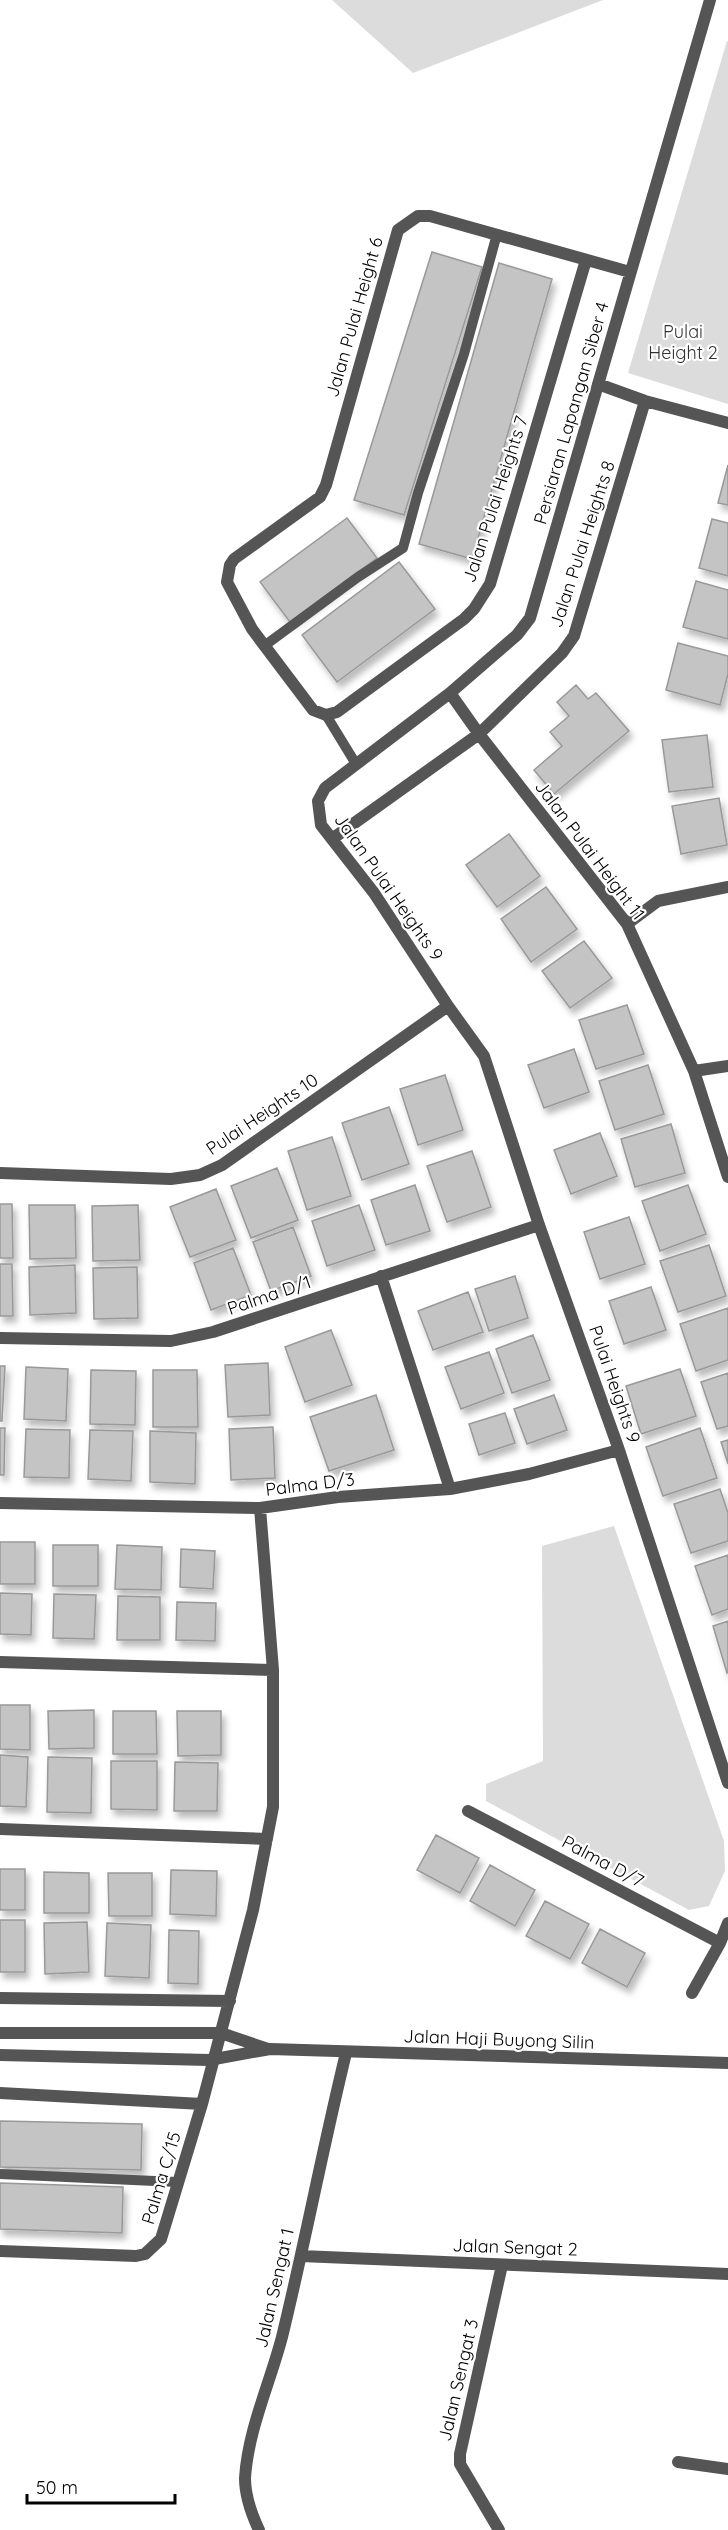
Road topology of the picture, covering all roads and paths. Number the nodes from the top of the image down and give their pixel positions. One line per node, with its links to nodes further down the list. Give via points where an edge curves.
1 (710, 0): 4 (street, Persiaran Lapangan Siber 4)
2 (497, 234): 3 (street, Jalan Pulai Height 6); 8 (lane, via 403,548); 8 (street, Jalan Pulai Height 6, via 430,216 418,216 398,230 326,485 320,497 234,559 228,573 227,582)
3 (586, 260): 4 (street, Jalan Pulai Height 6); 10 (street, Jalan Pulai Heights 7, via 486,590 464,619 337,712)
4 (630, 272): 5 (street, Persiaran Lapangan Siber 4)
5 (598, 384): 6 (street); 9 (street, Persiaran Lapangan Siber 4, via 530,618 517,635)
6 (645, 401): 7 (street); 11 (street, Jalan Pulai Heights 8, via 574,636 562,653)
7 (728, 423)
8 (264, 646): 10 (street, via 308,705)
9 (450, 693): 11 (street, Jalan Pulai Height 11); 12 (street, Persiaran Lapangan Siber 4)
10 (326, 715): 12 (lane)
11 (479, 734): 13 (street, Jalan Pulai Heights 8); 15 (street, Jalan Pulai Height 11)
12 (356, 764): 13 (street, Jalan Pulai Heights 9, via 325,788 318,801 321,825)
13 (332, 838): 16 (street, Jalan Pulai Heights 9, via 380,902)
14 (728, 887): 15 (street, via 658,901)
15 (627, 924): 18 (street, Jalan Pulai Height 11)
16 (448, 1006): 19 (street, Pulai Heights 10, via 222,1165 200,1175 171,1179); 21 (street, Pulai Heights 9, via 484,1056)
17 (728, 1066): 18 (street)
18 (694, 1071): 20 (street, Jalan Pulai Height 11)
19 (0, 1173)
20 (728, 1177)
21 (539, 1226): 22 (street, Palma D/1); 24 (street, Pulai Heights 9)
22 (381, 1276): 23 (street, Palma D/1, via 213,1332 171,1341); 25 (street)
23 (0, 1338)
24 (619, 1450): 25 (street, Palma D/3, via 529,1474); 30 (street, Pulai Heights 9)
25 (450, 1489): 27 (street, Palma D/3, via 338,1497)
26 (0, 1503): 27 (street, Palma D/3)
27 (260, 1508): 29 (street, Palma C/15)
28 (0, 1662): 29 (street)
29 (273, 1670): 33 (street, Palma C/15, via 273,1807)
30 (728, 1783)
31 (468, 1811): 35 (street, Palma D/7)
32 (0, 1829): 33 (street)
33 (267, 1839): 38 (street, Palma C/15)
34 (728, 1923): 35 (street)
35 (720, 1943): 36 (street)
36 (692, 1993)
37 (0, 1998): 38 (street)
38 (230, 2001): 40 (street, Palma C/15)
39 (0, 2033): 40 (street)
40 (221, 2033): 41 (street); 44 (street, Palma C/15)
41 (270, 2049): 42 (street, Jalan Haji Buyong Silin); 44 (street)
42 (346, 2053): 45 (street, Jalan Haji Buyong Silin); 51 (street, Jalan Sengat 1)
43 (0, 2055): 44 (street)
44 (214, 2059): 47 (street, Palma C/15)
45 (728, 2063)
46 (0, 2093): 47 (street)
47 (202, 2104): 49 (street, Palma C/15)
48 (0, 2174): 49 (lane)
49 (177, 2182): 50 (street, Palma C/15, via 161,2239 145,2254 124,2257)
50 (0, 2251)
51 (302, 2256): 52 (street, Jalan Sengat 2); 56 (street, Jalan Sengat 1, via 248,2455 248,2502)
52 (502, 2265): 53 (street, Jalan Sengat 2); 57 (street, Jalan Sengat 3, via 460,2454 460,2464)
53 (728, 2274)
54 (678, 2462): 55 (street)
55 (728, 2469)
56 (259, 2530)
57 (499, 2530)

